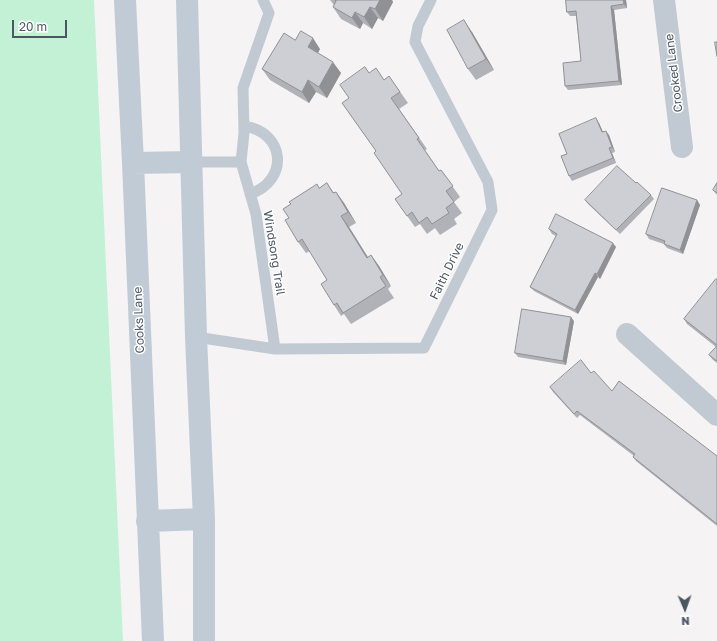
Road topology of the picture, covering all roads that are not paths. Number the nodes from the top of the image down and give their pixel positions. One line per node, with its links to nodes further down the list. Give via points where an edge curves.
1 (124, 0): 10 (main road, Cooks Lane)
2 (187, 0): 8 (main road)
3 (263, 0): 6 (lane, Windsong Trail, via 269,13 243,88)
4 (431, 0): 14 (lane, Faith Drive, via 418,26 415,42 488,182 492,210 424,348)
5 (664, 0): 7 (street, Crooked Lane)
6 (244, 126): 9 (lane, Windsong Trail); 11 (lane, via 268,136 275,148 278,161 270,182 259,191)
7 (682, 147)
8 (192, 162): 9 (lane); 10 (main road); 13 (main road)
9 (241, 162): 11 (lane, Windsong Trail)
10 (133, 163): 17 (main road, Cooks Lane)
11 (250, 194): 14 (lane, Windsong Trail, via 256,214)
12 (627, 334): 15 (street)
13 (196, 337): 14 (lane, Faith Drive); 16 (main road)
14 (275, 349)
15 (717, 415)
16 (204, 519): 17 (main road); 19 (main road)
17 (147, 521): 18 (main road, Cooks Lane)
18 (153, 641)
19 (204, 641)

